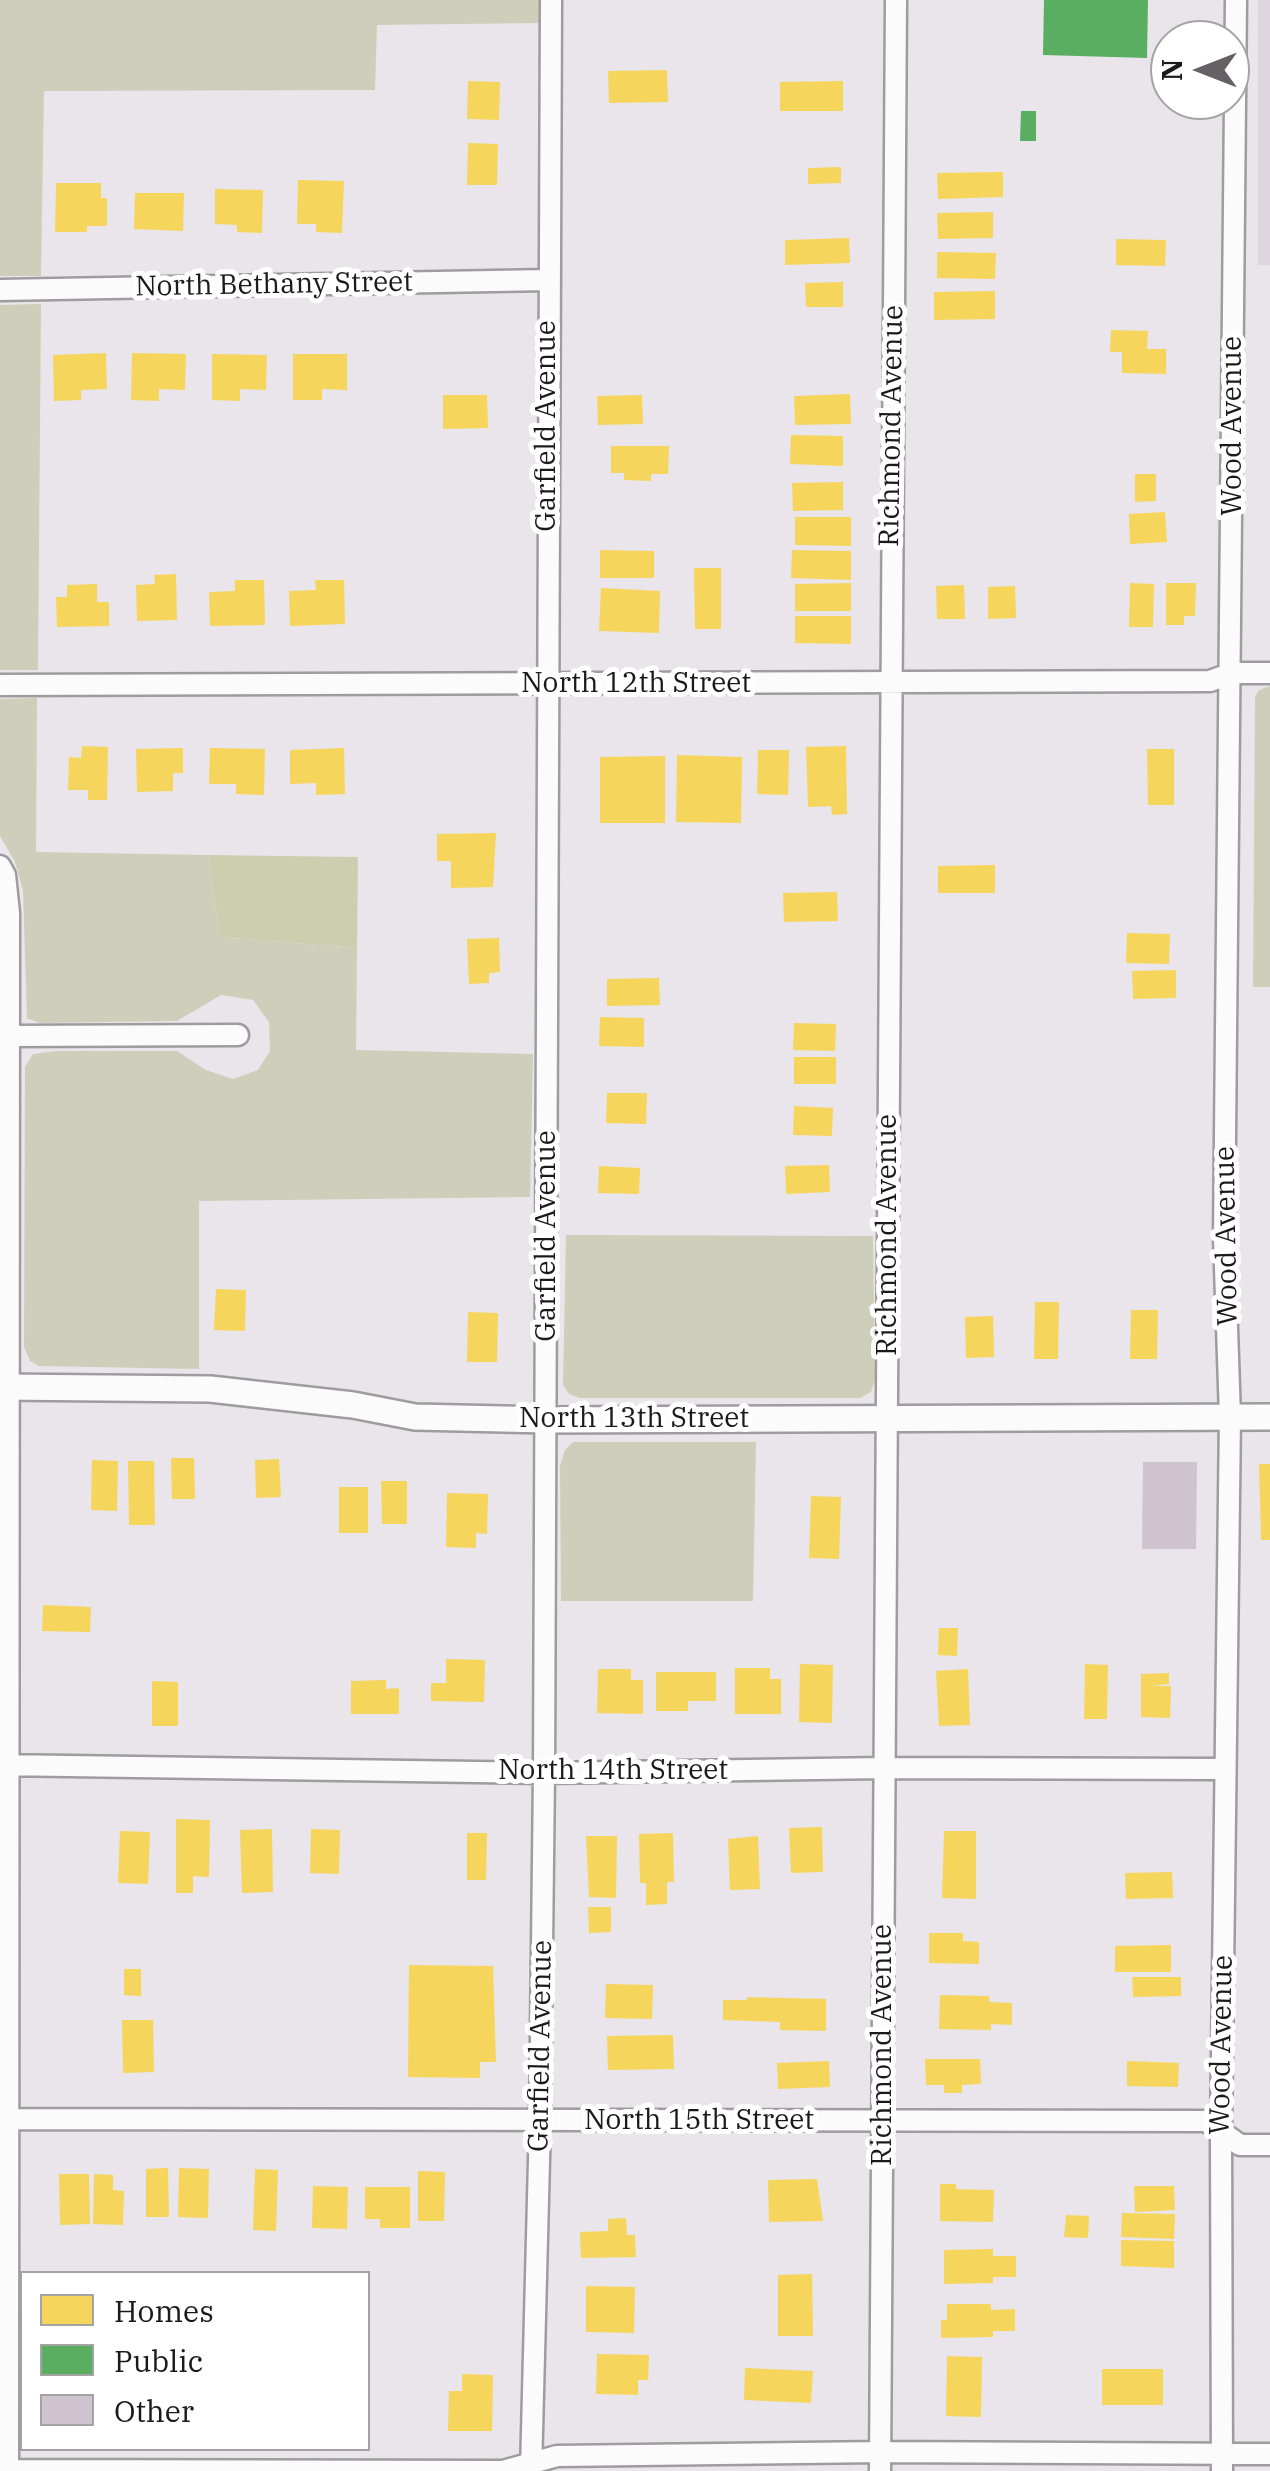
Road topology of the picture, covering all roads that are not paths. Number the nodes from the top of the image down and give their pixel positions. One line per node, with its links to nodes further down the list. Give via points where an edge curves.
1 (551, 0): 4 (street, Garfield Avenue)
2 (896, 0): 8 (street, Richmond Avenue)
3 (1236, 0): 6 (street, Wood Avenue)
4 (548, 280): 5 (street, North Bethany Street); 10 (street, Garfield Avenue)
5 (0, 290)
6 (1232, 673): 7 (street, North 12th Street); 8 (street, North 12th Street, via 1210,681); 15 (street, Wood Avenue, via 1224,1238)
7 (1270, 673)
8 (890, 683): 10 (street, North 12th Street); 18 (street, Richmond Avenue)
9 (0, 685): 10 (street, North 12th Street)
10 (546, 685): 17 (street, Garfield Avenue)
11 (0, 866): 13 (street, via 10,913)
12 (238, 1035): 13 (street)
13 (9, 1036): 14 (street)
14 (4, 1387): 17 (street, North 13th Street, via 210,1389 415,1417); 19 (street)
15 (1230, 1417): 16 (street, North 13th Street); 18 (street, North 13th Street); 21 (street, Wood Avenue)
16 (1270, 1417)
17 (547, 1420): 18 (street, North 13th Street); 22 (street, Garfield Avenue)
18 (888, 1420): 20 (street, Richmond Avenue)
19 (5, 1765): 22 (street, North 14th Street); 23 (street)
20 (884, 1768): 21 (street, North 14th Street); 22 (street, North 14th Street); 25 (street, Richmond Avenue)
21 (1226, 1769): 26 (street, Wood Avenue)
22 (544, 1773): 24 (street, Garfield Avenue)
23 (5, 2118): 24 (street, North 15th Street); 33 (street)
24 (540, 2121): 25 (street, North 15th Street); 31 (street, Garfield Avenue)
25 (883, 2121): 26 (street, North 15th Street, via 1206,2121); 29 (street, Richmond Avenue)
26 (1221, 2132): 27 (street, North 15th Street, via 1240,2145); 30 (street, Wood Avenue)
27 (1270, 2144)
28 (1270, 2454): 30 (street)
29 (880, 2461): 30 (street); 31 (street, via 557,2456)
30 (1222, 2463)
31 (531, 2468): 33 (street)
32 (0, 2470): 33 (street)
33 (8, 2471)

